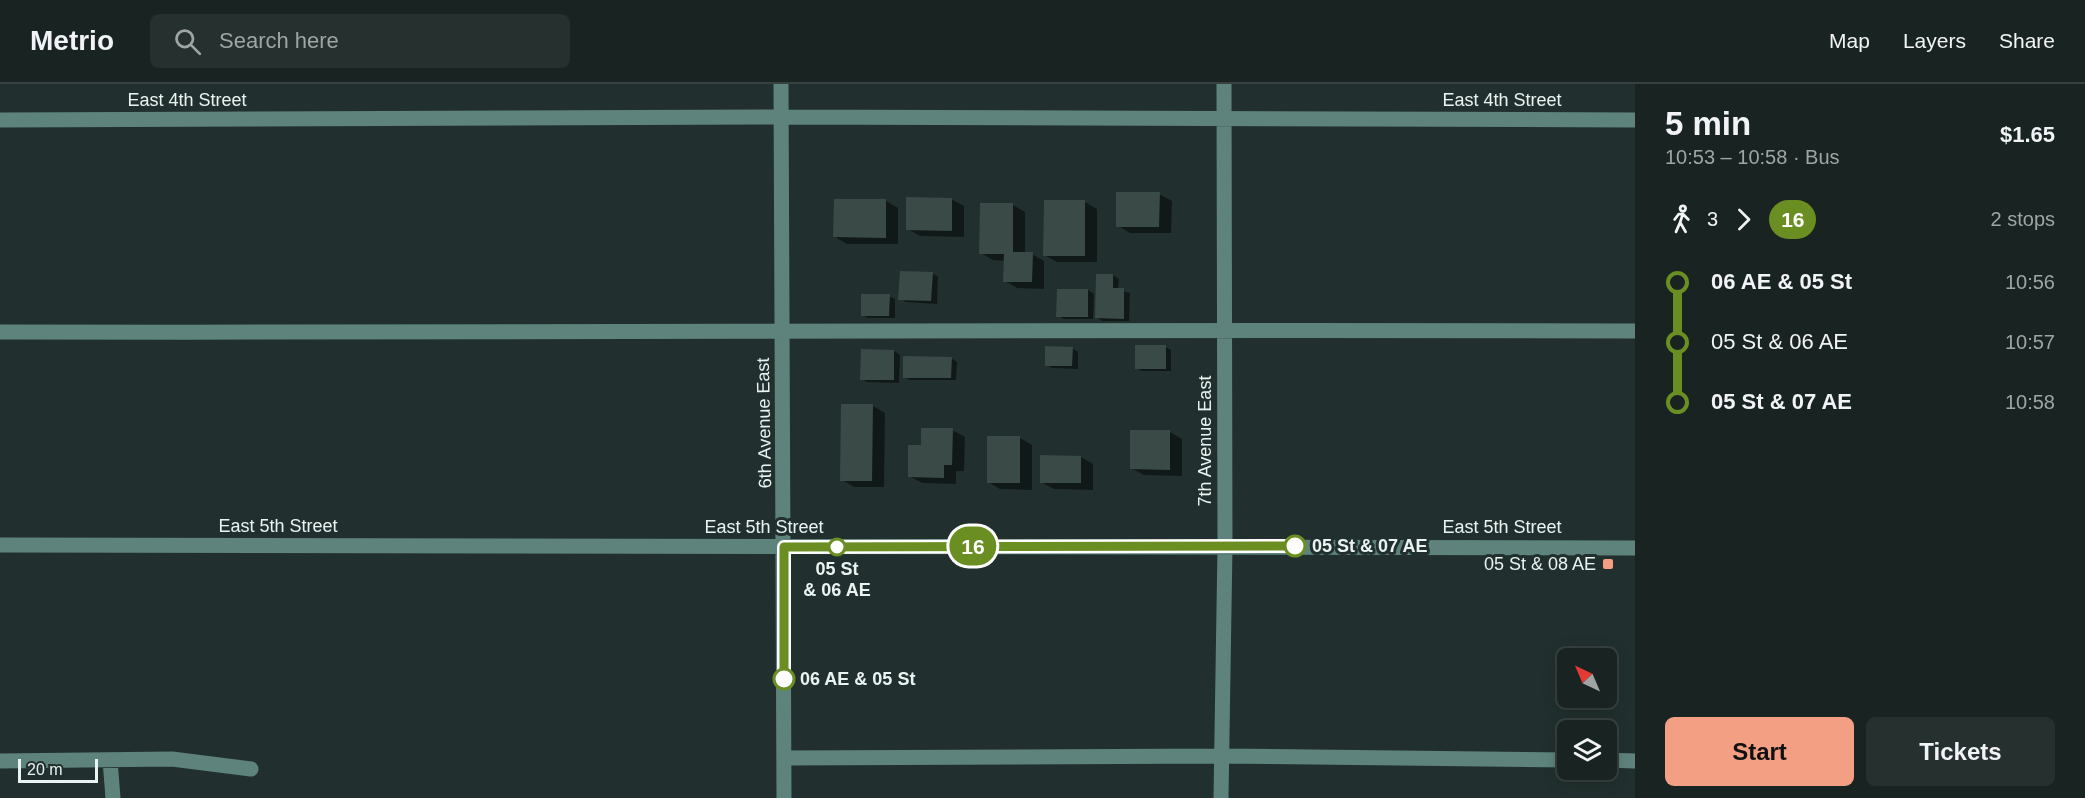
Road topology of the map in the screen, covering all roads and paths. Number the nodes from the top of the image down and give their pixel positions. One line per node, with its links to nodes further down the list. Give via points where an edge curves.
1 (781, 84): 3 (street, 6th Avenue East)
2 (1224, 84): 4 (street, 7th Avenue East)
3 (781, 117): 4 (street, East 4th Street); 5 (street, East 4th Street); 7 (street, 6th Avenue East)
4 (1224, 118): 6 (street, East 4th Street); 8 (street, 7th Avenue East)
5 (0, 120)
6 (1635, 120)
7 (782, 330): 8 (street); 10 (street); 13 (street, 6th Avenue East)
8 (1224, 330): 9 (street); 12 (street, 7th Avenue East)
9 (1635, 331)
10 (0, 332)
11 (0, 545): 13 (street, East 5th Street)
12 (1225, 546): 13 (street, East 5th Street); 14 (street, East 5th Street); 15 (street, 7th Avenue East)
13 (784, 547): 16 (street, 6th Avenue East)
14 (1635, 548)
15 (1220, 756): 16 (street); 18 (street); 25 (street, 7th Avenue East)
16 (784, 758): 24 (street, 6th Avenue East)
17 (110, 760): 20 (street); 22 (street, via 190,760); 23 (street)
18 (1557, 760)
19 (1617, 760): 21 (street)
20 (0, 761)
21 (1635, 761)
22 (251, 769)
23 (113, 798)
24 (784, 798)
25 (1221, 798)

